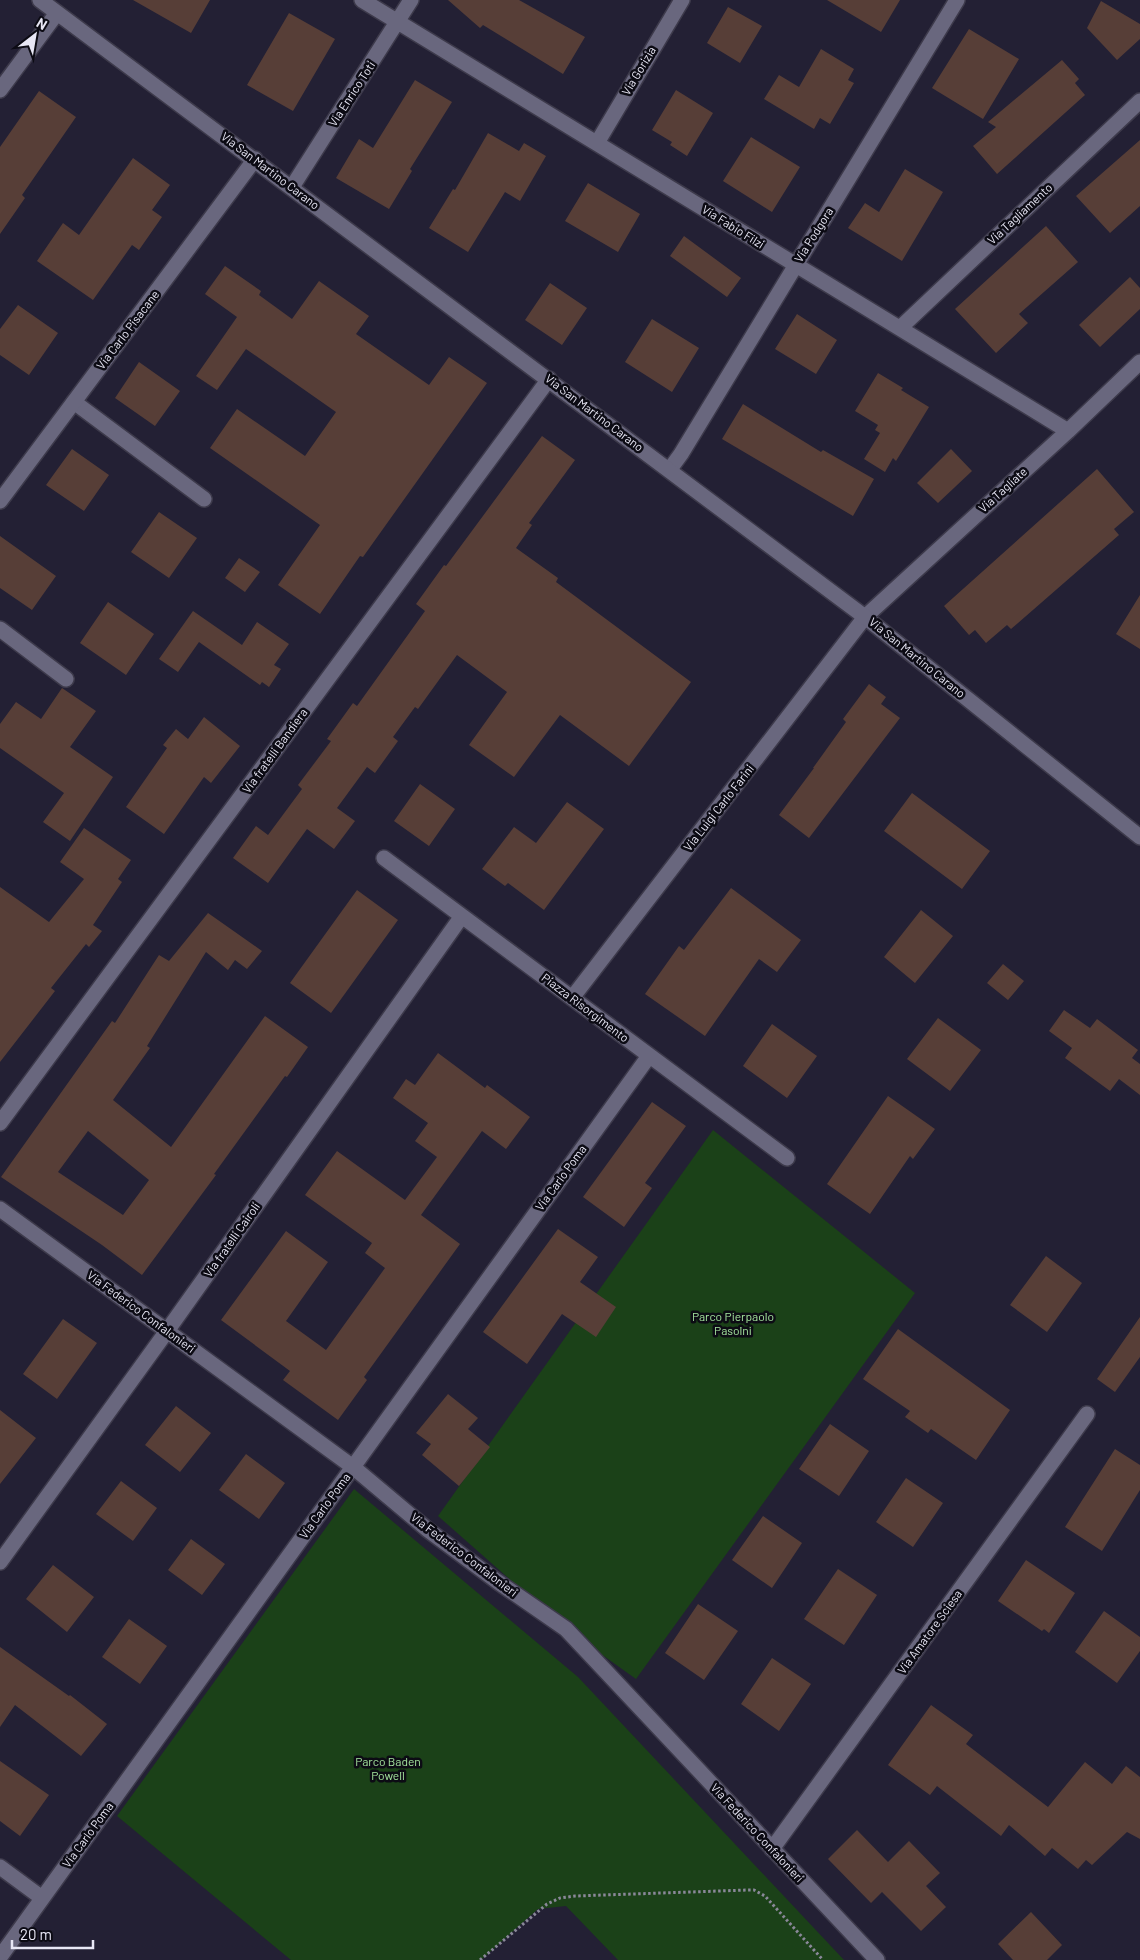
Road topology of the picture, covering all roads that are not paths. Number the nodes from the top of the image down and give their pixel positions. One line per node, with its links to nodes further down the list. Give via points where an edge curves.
1 (40, 0): 6 (street, Via San Martino Carano)
2 (362, 0): 7 (street, Via Fabio Filzi)
3 (411, 0): 7 (street, Via Enrico Toti)
4 (682, 0): 10 (street, Via Gorizia)
5 (957, 0): 13 (street, Via Podgora)
6 (57, 13): 8 (street); 11 (street, Via San Martino Carano)
7 (398, 22): 10 (street, Via Fabio Filzi); 12 (street, Via Enrico Toti)
8 (0, 90)
9 (1140, 101): 14 (street, Via Tagliamento)
10 (597, 143): 13 (street, Via Fabio Filzi)
11 (255, 159): 12 (street, Via San Martino Carano); 17 (street, Via Carlo Pisacane)
12 (292, 187): 16 (street, Via San Martino Carano)
13 (795, 265): 14 (street, Via Fabio Filzi); 19 (street, Via Podgora)
14 (900, 328): 18 (street, Via Fabio Filzi)
15 (1140, 362): 18 (street, Via Tagliate)
16 (549, 380): 19 (street, Via San Martino Carano); 30 (street, Via fratelli Bandiera)
17 (74, 402): 20 (street); 21 (street, Via Carlo Pisacane)
18 (1068, 431): 22 (street, Via Tagliate)
19 (670, 469): 22 (street, Via San Martino Carano)
20 (204, 499)
21 (0, 501)
22 (865, 617): 25 (street, Via San Martino Carano); 28 (street, Via Luigi Carlo Farini)
23 (0, 629): 24 (street)
24 (66, 679)
25 (1140, 837)
26 (384, 858): 27 (street, Piazza Risorgimento)
27 (462, 916): 28 (street, Piazza Risorgimento); 33 (street, Via fratelli Cairoli)
28 (572, 998): 29 (street, Piazza Risorgimento)
29 (649, 1056): 31 (street, Piazza Risorgimento); 35 (street, Via Carlo Poma)
30 (0, 1122)
31 (787, 1158)
32 (0, 1209): 33 (street, Via Federico Confalonieri)
33 (167, 1331): 35 (street, Via Federico Confalonieri); 36 (street, Via fratelli Cairoli)
34 (1087, 1414): 37 (street, Via Amatore Sciesa)
35 (353, 1467): 37 (street, Via Federico Confalonieri, via 428,1530 566,1629); 39 (street, Via Carlo Poma)
36 (0, 1562)
37 (772, 1849): 41 (street, Via Federico Confalonieri)
38 (0, 1867): 39 (street)
39 (42, 1898): 40 (street, Via Carlo Poma)
40 (0, 1957)
41 (877, 1960)

